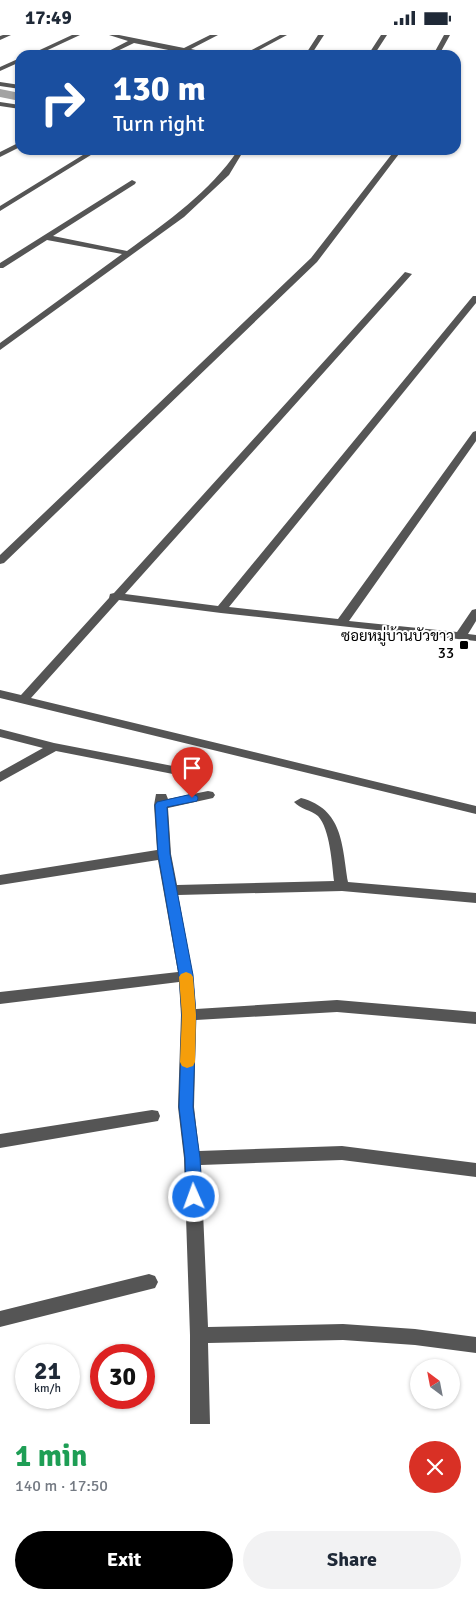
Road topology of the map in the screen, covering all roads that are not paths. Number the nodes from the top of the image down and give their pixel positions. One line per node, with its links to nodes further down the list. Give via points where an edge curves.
1 (8, 35): 10 (street)
2 (77, 35): 12 (street)
3 (112, 35): 11 (street)
4 (146, 35): 11 (street)
5 (215, 35): 14 (street)
6 (284, 35): 15 (street)
7 (322, 35): 16 (street)
8 (384, 35): 17 (street)
9 (447, 35): 18 (street)
10 (0, 38)
11 (134, 41): 13 (street); 14 (street)
12 (43, 50)
13 (115, 50)
14 (184, 50)
15 (255, 50)
16 (312, 50)
17 (374, 50)
18 (439, 50)
19 (15, 62): 20 (street)
20 (0, 69)
21 (0, 84): 22 (street)
22 (15, 86)
23 (0, 104): 24 (street)
24 (12, 106): 25 (street); 26 (street)
25 (15, 106)
26 (0, 112)
27 (15, 147): 28 (street)
28 (0, 155)
29 (88, 155): 33 (street)
30 (238, 155): 35 (street, via 226,173 200,199)
31 (395, 155): 41 (street, via 314,260)
32 (132, 182): 34 (street)
33 (0, 209)
34 (46, 237): 35 (street); 36 (street)
35 (127, 253): 39 (street)
36 (0, 266)
37 (408, 274): 42 (street)
38 (476, 298): 43 (street)
39 (0, 347)
40 (476, 434): 45 (street)
41 (0, 561)
42 (114, 596): 43 (street); 49 (street)
43 (221, 610): 45 (street)
44 (476, 612): 46 (street)
45 (341, 623): 46 (street)
46 (461, 637): 47 (street)
47 (476, 638)
48 (0, 694): 49 (street)
49 (23, 700): 56 (street)
50 (0, 733): 51 (street)
51 (54, 747): 52 (street); 53 (street)
52 (178, 771)
53 (0, 778)
54 (208, 795): 57 (street, via 161,801)
55 (301, 802): 59 (street, via 325,815 334,839)
56 (476, 809)
57 (164, 854): 58 (street); 60 (street)
58 (0, 880)
59 (342, 886): 60 (street); 61 (street)
60 (170, 890): 62 (street)
61 (476, 898)
62 (186, 975): 63 (street); 64 (street)
63 (0, 998)
64 (189, 1015): 65 (street, via 337,1006); 68 (street, via 186,1107)
65 (476, 1018)
66 (152, 1116): 67 (street)
67 (0, 1141)
68 (192, 1158): 69 (street, via 342,1153); 72 (street)
69 (476, 1169)
70 (149, 1282): 71 (street)
71 (0, 1319)
72 (199, 1335): 73 (street, via 342,1332); 74 (street)
73 (476, 1345)
74 (200, 1424)

